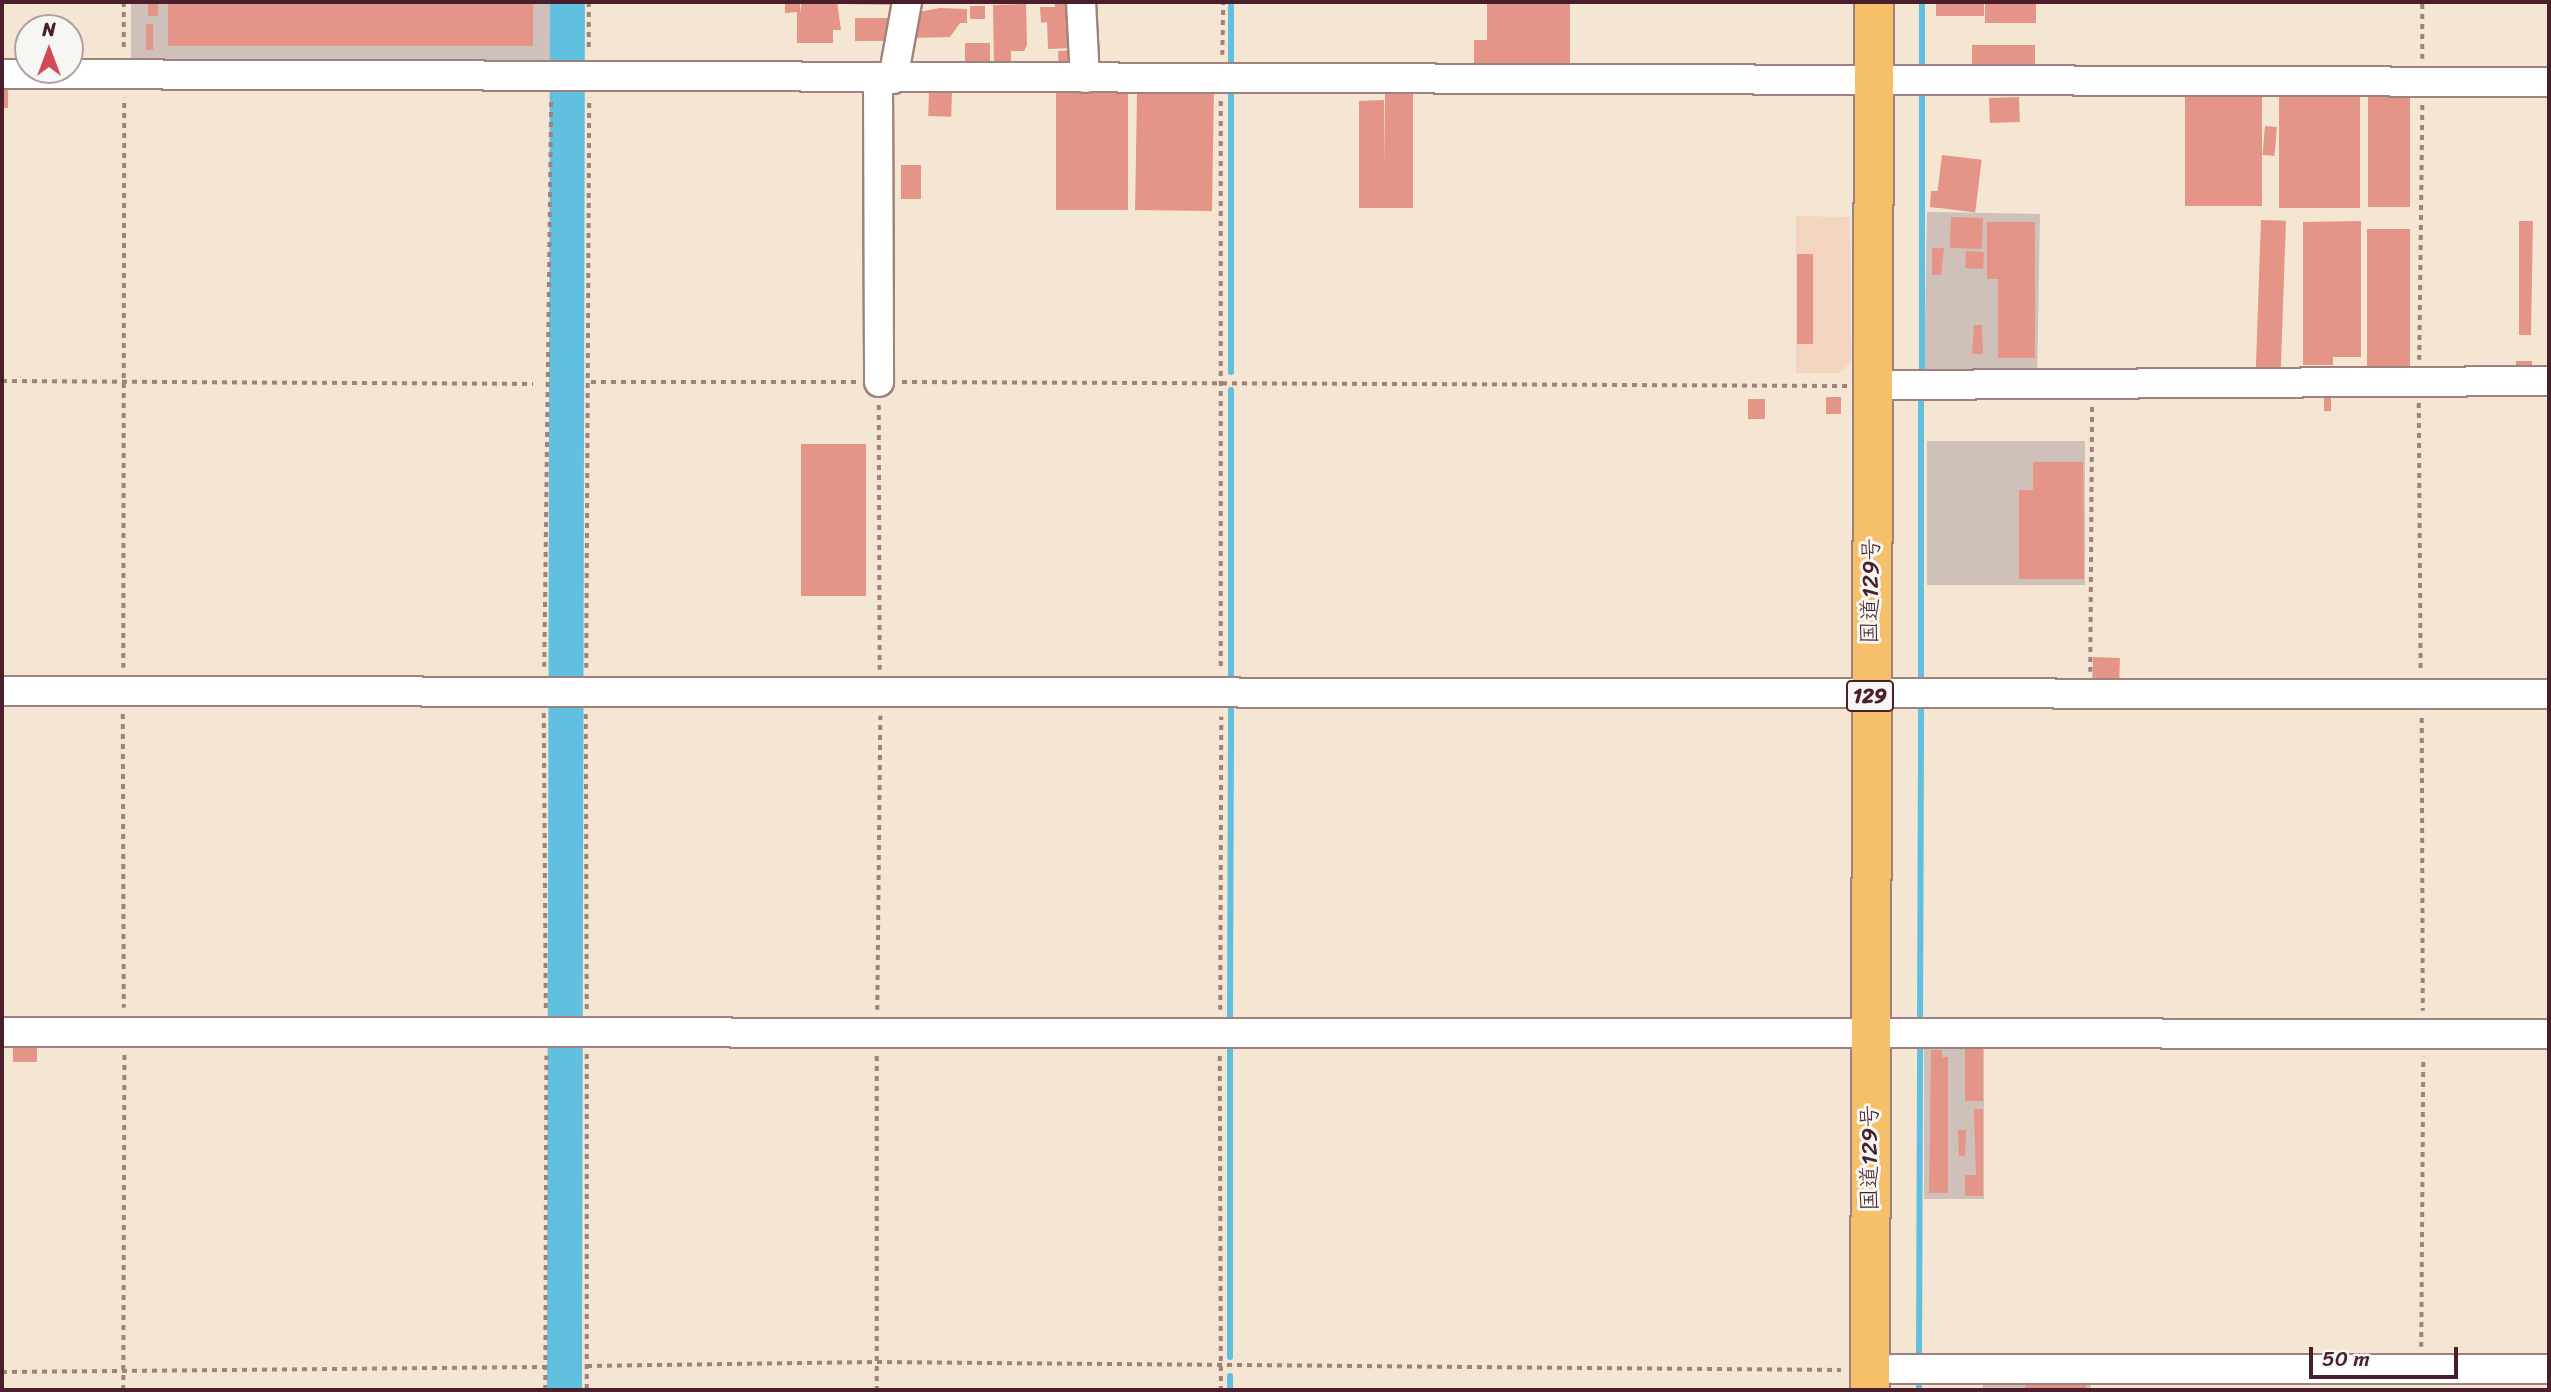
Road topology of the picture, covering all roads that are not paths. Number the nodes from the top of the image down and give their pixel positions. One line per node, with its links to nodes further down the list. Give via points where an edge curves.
1 (907, 2): 7 (street)
2 (1081, 2): 6 (street)
3 (1874, 2): 8 (highway, 国道129号 / 129)
4 (1895, 2): 8 (highway, 国道129号 / 129)
5 (2, 74): 7 (street)
6 (1085, 78): 7 (street); 8 (street)
7 (886, 79): 11 (street)
8 (1904, 79): 9 (street); 12 (highway, 国道129号 / 129)
9 (2549, 82)
10 (2549, 381): 12 (street)
11 (879, 382)
12 (1903, 385): 14 (highway, 国道129号 / 129)
13 (2, 691): 14 (street)
14 (1903, 694): 15 (street); 17 (highway, 国道129号 / 129)
15 (2549, 694)
16 (2, 1032): 17 (street)
17 (1902, 1033): 18 (street); 20 (highway, 国道129号 / 129)
18 (2549, 1034)
19 (2549, 1369): 20 (street)
20 (1895, 1376)

